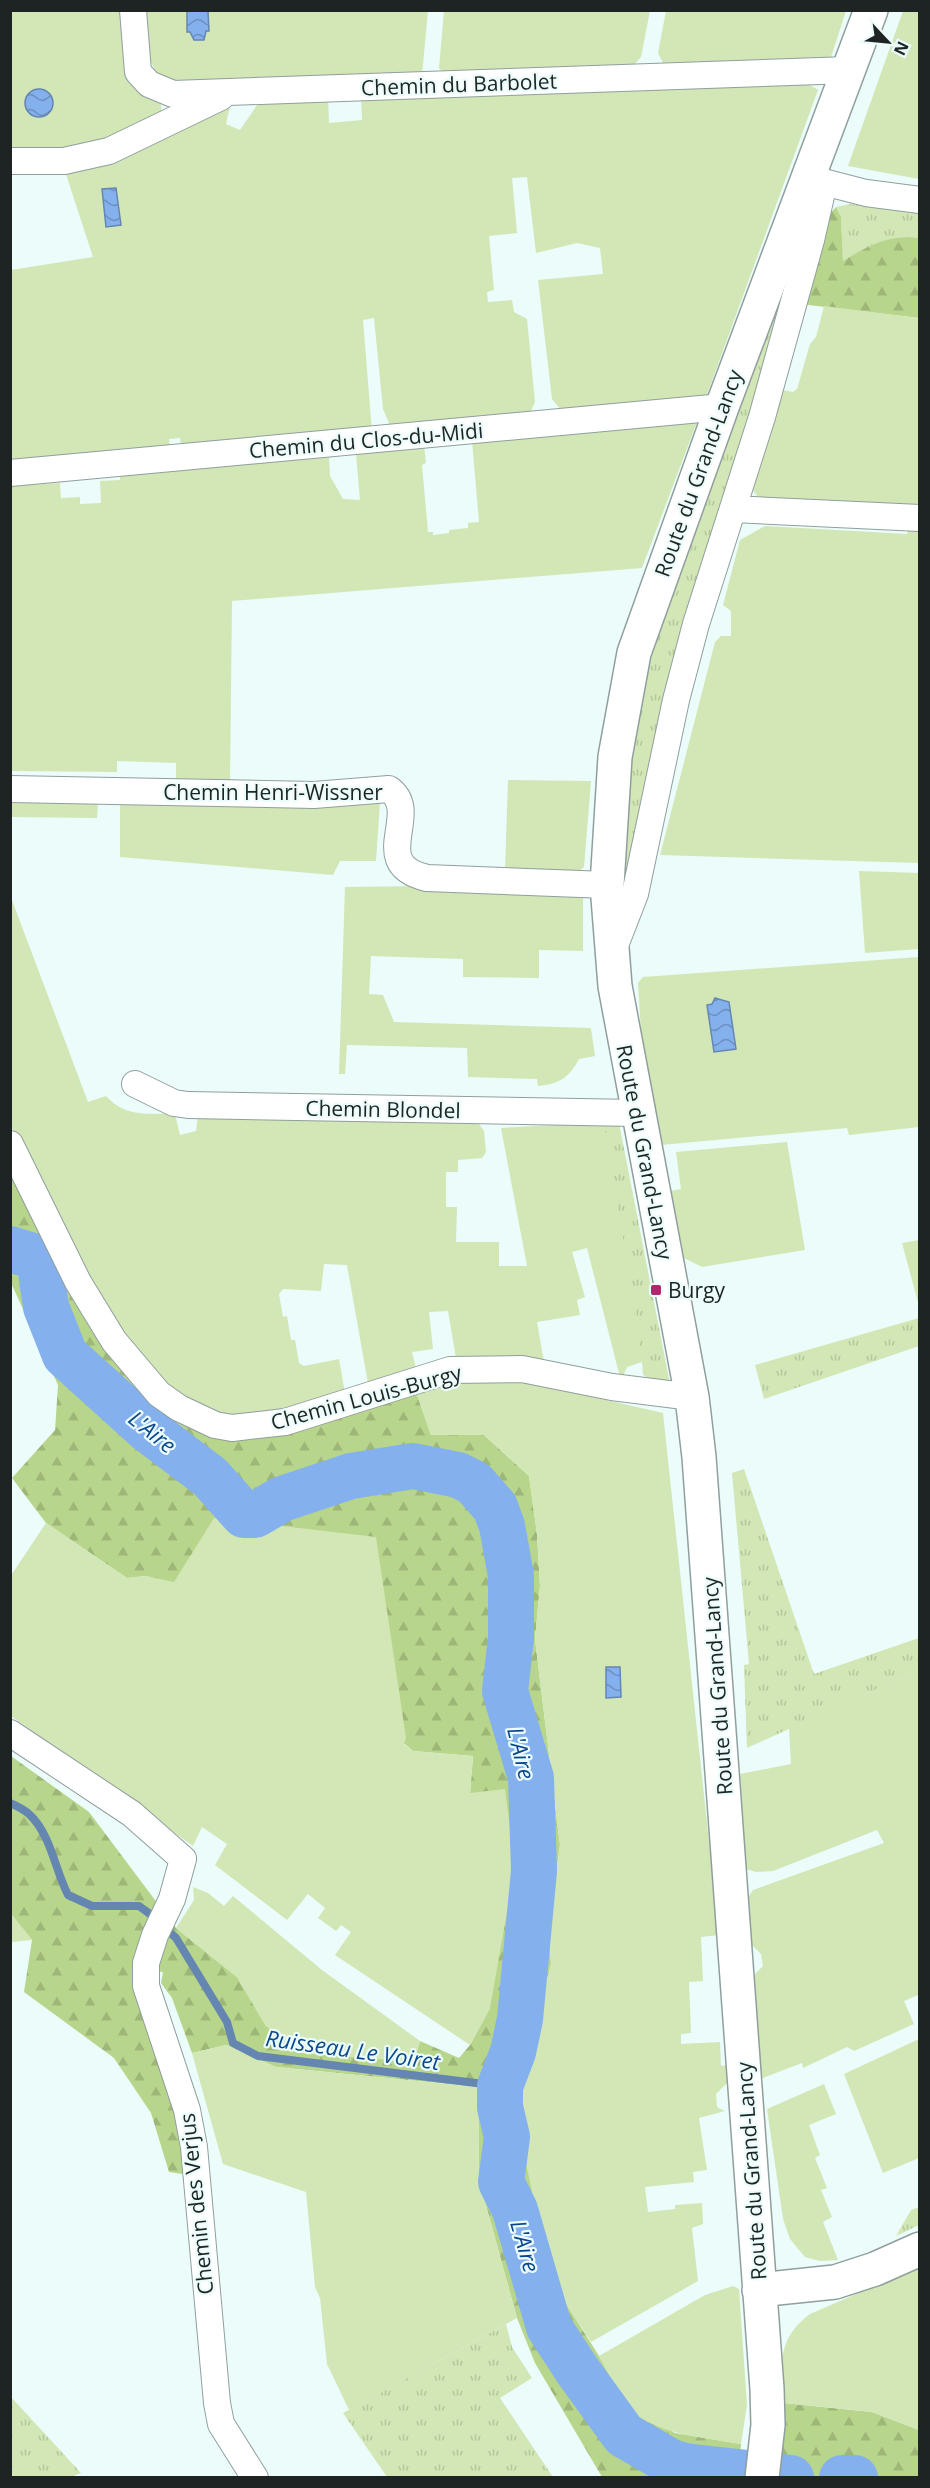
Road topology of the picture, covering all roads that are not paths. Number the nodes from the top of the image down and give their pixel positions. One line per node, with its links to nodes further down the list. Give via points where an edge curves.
1 (133, 10): 4 (street, Chemin du Barbolet, via 138,72 149,84 173,94)
2 (871, 10): 3 (street, Route du Grand-Lancy)
3 (849, 70): 4 (street, Chemin du Barbolet); 6 (street, Route du Grand-Lancy)
4 (227, 94): 5 (street, via 109,152 64,160)
5 (10, 161)
6 (816, 180): 7 (street); 8 (street, Route du Grand-Lancy); 10 (street, Route du Grand-Lancy, via 802,273)
7 (920, 200)
8 (722, 407): 9 (street, Chemin du Clos-du-Midi); 13 (street, Route du Grand-Lancy, via 632,663 615,758)
9 (10, 472)
10 (733, 509): 11 (street); 14 (street, Route du Grand-Lancy, via 676,700 635,894)
11 (920, 518)
12 (10, 789): 13 (street, Chemin Henri-Wissner, via 314,795 389,789 400,804 398,860 412,874 427,878)
13 (607, 885): 14 (street, Route du Grand-Lancy)
14 (612, 954): 16 (street, Route du Grand-Lancy)
15 (135, 1084): 16 (street, Chemin Blondel, via 188,1105)
16 (637, 1113): 18 (street, Route du Grand-Lancy)
17 (10, 1144): 18 (street, Chemin Louis-Burgy, via 78,1282 114,1341 159,1394 178,1408 215,1425 232,1428 285,1422 450,1370 522,1369 612,1387)
18 (692, 1397): 21 (street, Route du Grand-Lancy)
19 (10, 1733): 22 (street, Chemin des Verjus, via 132,1814 183,1859 146,1964 146,1986 188,2110 221,2424)
20 (920, 2249): 21 (street, via 835,2282)
21 (759, 2290): 23 (street, Route du Grand-Lancy, via 768,2425)
22 (255, 2478)
23 (762, 2478)

